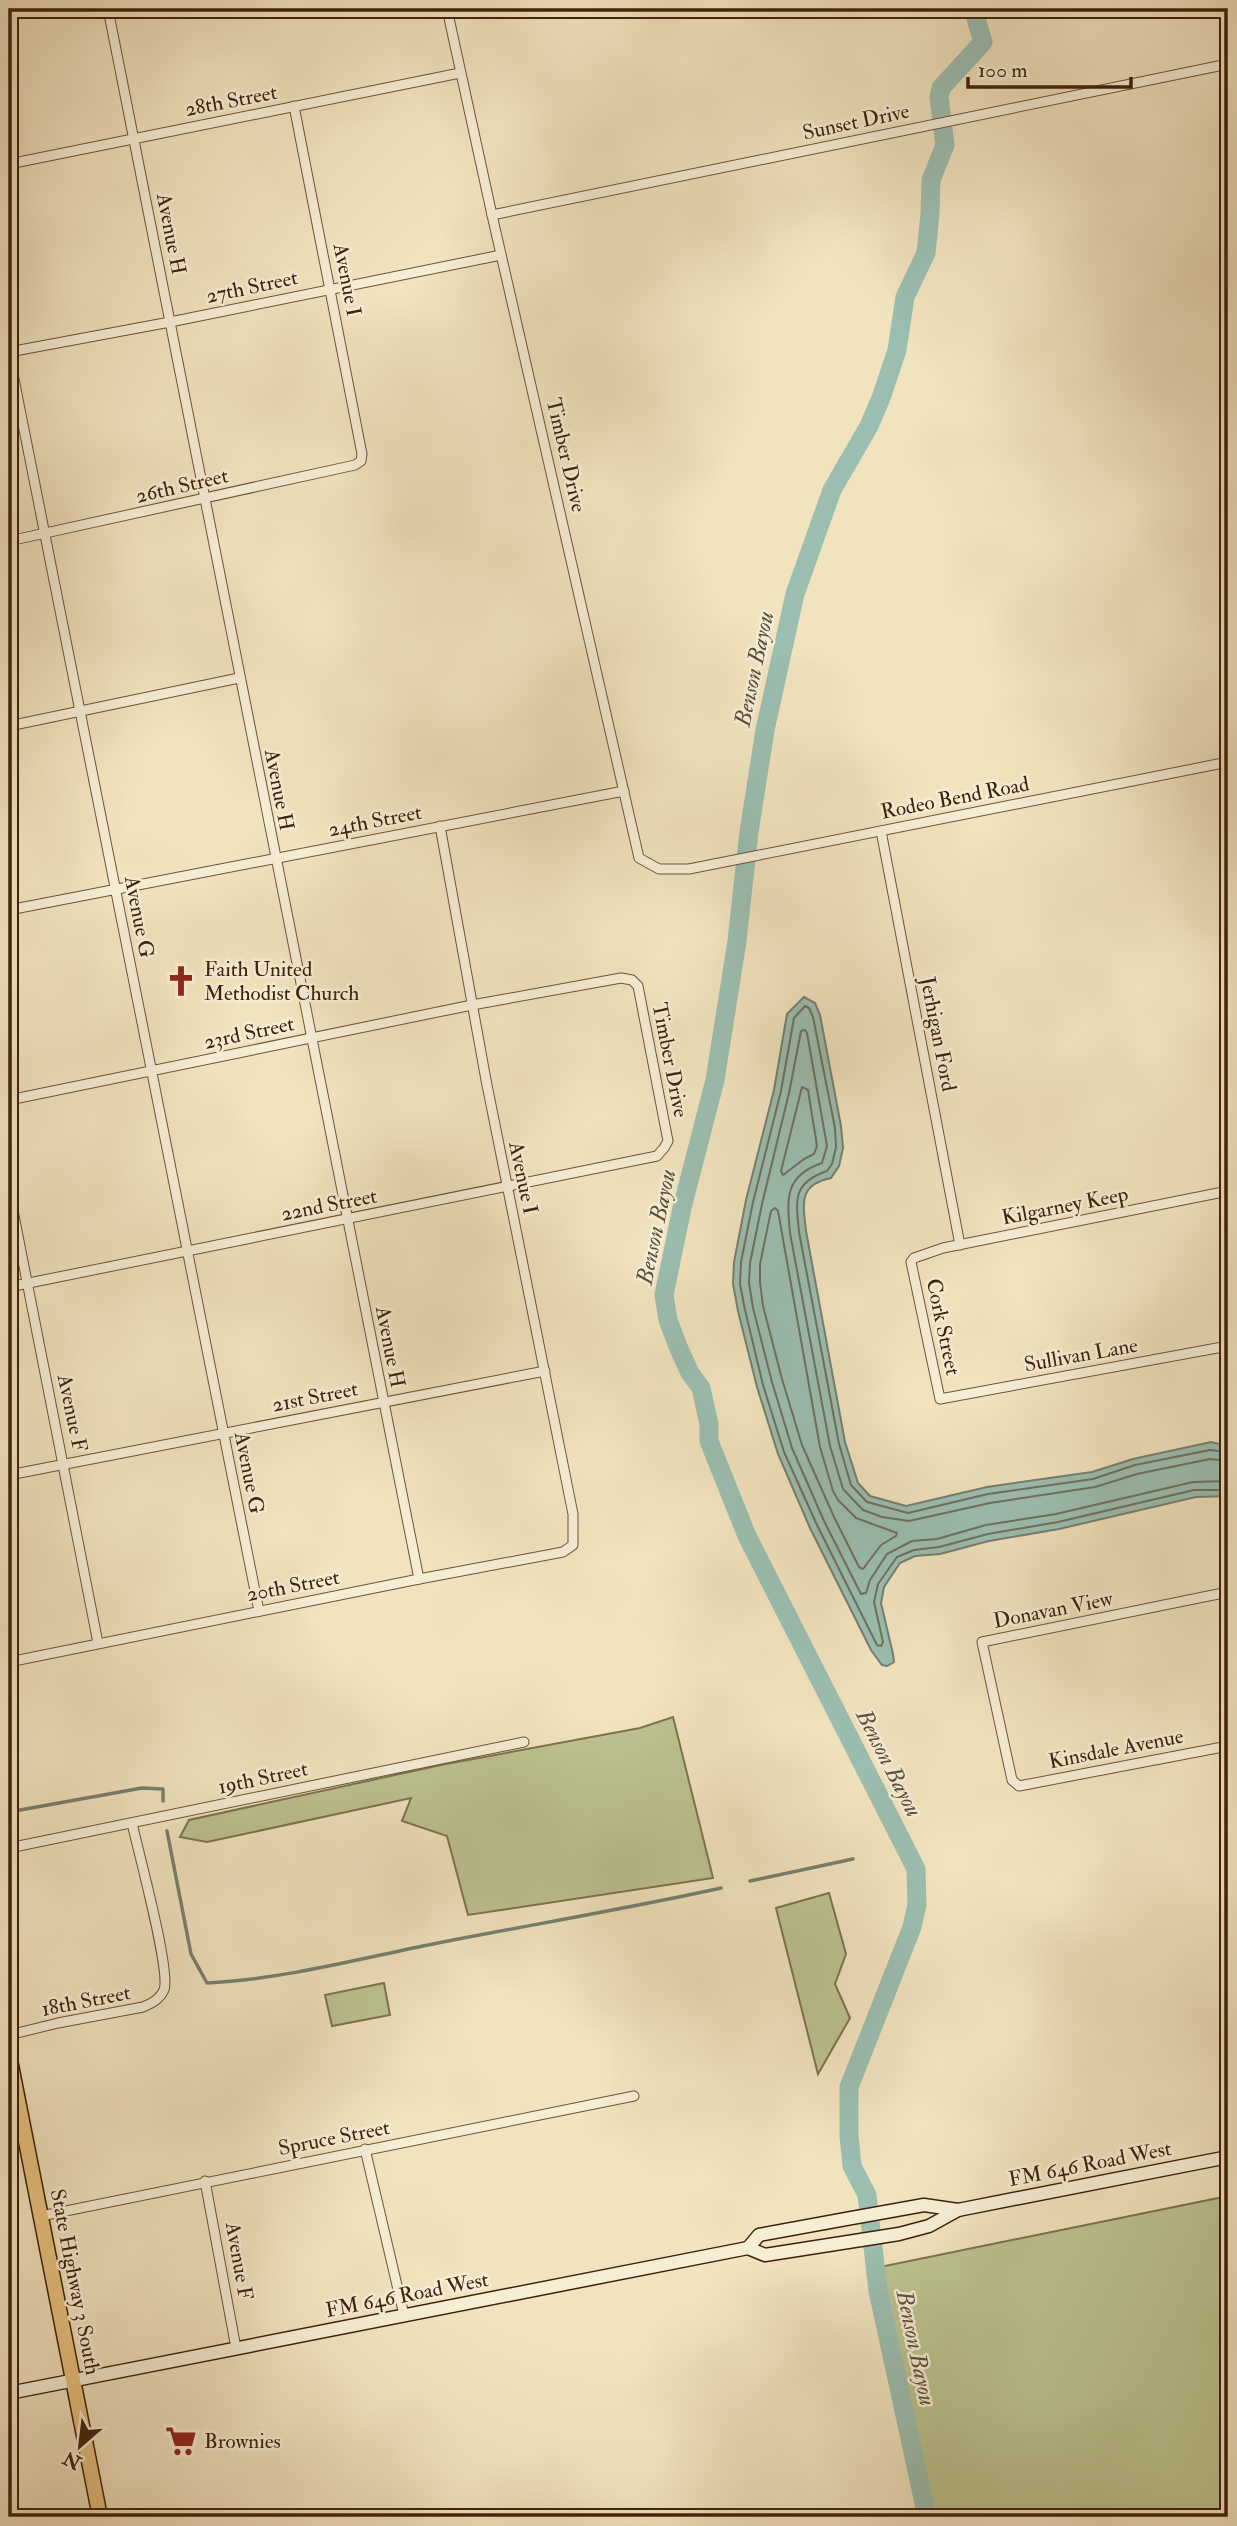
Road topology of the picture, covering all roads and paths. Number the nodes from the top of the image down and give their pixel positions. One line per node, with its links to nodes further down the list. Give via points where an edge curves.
1 (108, 9): 6 (street, Avenue H)
2 (447, 9): 4 (street, Timber Drive)
3 (1228, 64): 8 (street, Sunset Drive)
4 (460, 72): 5 (street, 28th Street); 8 (street, Timber Drive)
5 (294, 106): 6 (street, 28th Street); 10 (street, Avenue I)
6 (133, 138): 7 (street, 28th Street); 11 (street, Avenue H)
7 (9, 164)
8 (492, 215): 9 (street, Timber Drive)
9 (501, 255): 10 (street, 27th Street); 21 (street, Timber Drive)
10 (331, 289): 11 (street, 27th Street); 13 (street, Avenue I)
11 (170, 322): 12 (street, 27th Street); 14 (street, Avenue H)
12 (9, 353): 15 (street, Avenue G)
13 (361, 461): 14 (street, 26th Street)
14 (204, 499): 15 (street, 26th Street); 17 (street, Avenue H)
15 (44, 534): 16 (street, 26th Street); 18 (street, Avenue G)
16 (9, 541)
17 (239, 678): 18 (street); 24 (street, Avenue H)
18 (80, 711): 19 (street); 26 (street, Avenue G)
19 (9, 726)
20 (1228, 762): 23 (street, Rodeo Bend Road)
21 (624, 791): 22 (street, 24th Street); 25 (street, Timber Drive, via 639,859 659,869)
22 (440, 826): 24 (street, 24th Street); 29 (street, Avenue I)
23 (881, 831): 25 (street, Rodeo Bend Road); 38 (street, Jerhigan Ford)
24 (275, 858): 26 (street, 24th Street); 30 (street, Avenue H)
25 (689, 869)
26 (115, 889): 27 (street, 24th Street); 31 (street, Avenue G)
27 (9, 910)
28 (621, 978): 29 (street, 23rd Street); 33 (street, Timber Drive, via 638,986 668,1141)
29 (472, 1005): 30 (street, 23rd Street); 34 (street, Avenue I)
30 (310, 1038): 31 (street, 23rd Street); 37 (street, Avenue H)
31 (151, 1071): 32 (street, 23rd Street); 39 (street, Avenue G)
32 (9, 1100)
33 (657, 1156): 34 (street, 22nd Street)
34 (507, 1187): 37 (street, 22nd Street); 44 (street, Avenue I)
35 (9, 1191): 41 (street, Avenue F)
36 (1228, 1191): 38 (street, Kilgarney Keep)
37 (346, 1220): 39 (street, 22nd Street); 46 (street, Avenue H)
38 (960, 1245): 40 (street, Kilgarney Keep, via 925,1253)
39 (187, 1251): 41 (street, 22nd Street); 47 (street, Avenue G)
40 (911, 1262): 45 (street, Cork Street)
41 (27, 1283): 42 (street, 22nd Street); 48 (street, Avenue F)
42 (9, 1287)
43 (1228, 1346): 45 (street, Sullivan Lane)
44 (545, 1371): 46 (street, 21st Street); 50 (street, Avenue I)
45 (940, 1399)
46 (383, 1402): 47 (street, 21st Street); 51 (street, Avenue H)
47 (223, 1433): 48 (street, 21st Street); 53 (street, Avenue G)
48 (64, 1464): 49 (street, 21st Street); 54 (street, Avenue F)
49 (9, 1475)
50 (574, 1535): 51 (street, 20th Street, via 573,1545 564,1552)
51 (419, 1578): 53 (street, 20th Street)
52 (1228, 1592): 58 (street, Donavan View, via 982,1642)
53 (259, 1611): 54 (street, 20th Street)
54 (98, 1643): 55 (street, 20th Street)
55 (9, 1662)
56 (524, 1742): 59 (street, 19th Street)
57 (1228, 1746): 58 (street, Kinsdale Avenue, via 1019,1786)
58 (1012, 1780)
59 (132, 1823): 60 (street, 19th Street); 61 (street, 18th Street, via 163,1961 164,1990 143,2007)
60 (9, 1848)
61 (9, 2035)
62 (9, 2055): 68 (main road, State Highway 3 South)
63 (634, 2096): 64 (street, Spruce Street)
64 (365, 2149): 66 (street, Spruce Street); 70 (street)
65 (1228, 2157): 67 (main road, FM 646 Road West)
66 (205, 2181): 68 (street, Spruce Street); 71 (street, Avenue F)
67 (958, 2210): 69 (main road, FM 646 Road West, via 929,2226 899,2234 765,2255); 69 (main road, FM 646 Road West, via 924,2205 846,2218 759,2235)
68 (41, 2216): 72 (main road, State Highway 3 South)
69 (748, 2248): 70 (main road, FM 646 Road West)
70 (404, 2315): 71 (main road, FM 646 Road West)
71 (236, 2348): 72 (main road, FM 646 Road West)
72 (73, 2381): 73 (main road, FM 646 Road West); 74 (main road, State Highway 3 South)
73 (9, 2393)
74 (100, 2517)

